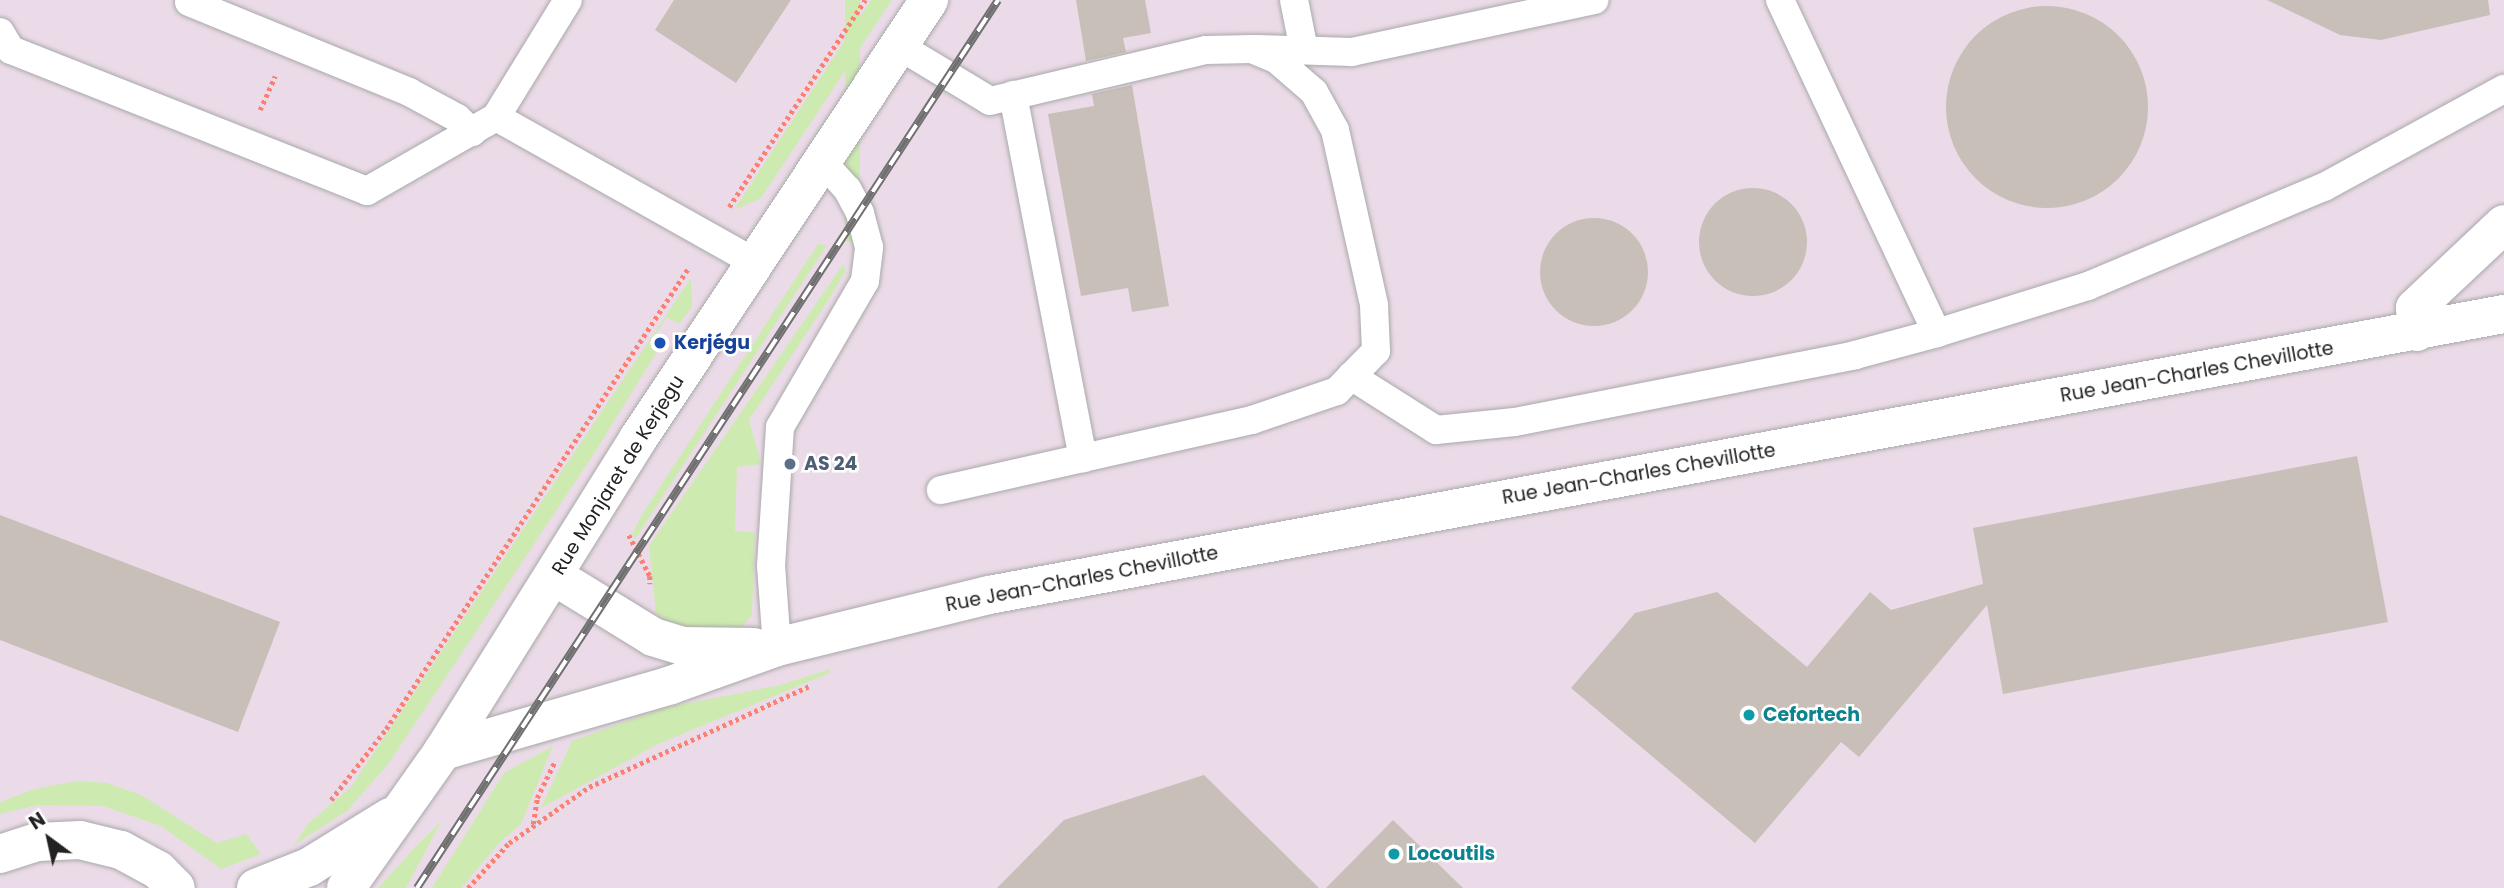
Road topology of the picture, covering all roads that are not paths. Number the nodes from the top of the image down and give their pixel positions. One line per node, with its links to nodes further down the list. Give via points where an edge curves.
1 (568, 0): 13 (lane)
2 (929, 0): 8 (street, Rue Monjaret de Kerjegu)
3 (1294, 0): 10 (lane)
4 (1594, 0): 10 (lane, via 1352,52)
5 (1780, 0): 20 (lane)
6 (188, 2): 14 (lane, via 409,92 457,118)
7 (0, 32): 14 (lane, via 11,50 367,191)
8 (899, 46): 12 (lane, via 990,100); 15 (street, Rue Monjaret de Kerjegu)
9 (1252, 49): 10 (lane); 12 (lane, via 1206,50); 21 (lane, via 1276,60 1314,92 1335,130 1374,305 1376,351)
10 (1304, 50)
11 (2504, 89): 20 (lane, via 2325,187 2088,286)
12 (1013, 95): 22 (lane)
13 (496, 117): 14 (lane); 17 (lane)
14 (472, 132)
15 (823, 162): 17 (street, Rue Monjaret de Kerjegu); 25 (lane, via 847,189 860,213 867,258 865,281 780,427 771,566)
16 (2504, 224): 19 (street, via 2415,308)
17 (756, 263): 24 (street, Rue Monjaret de Kerjegu, via 638,439)
18 (2504, 314): 19 (street, Rue Jean-Charles Chevillotte)
19 (2417, 332): 25 (street, Rue Jean-Charles Chevillotte, via 989,595)
20 (1937, 333): 21 (lane, via 1855,355 1542,417 1436,430)
21 (1351, 376): 22 (lane, via 1337,391 1252,420)
22 (1083, 458): 23 (lane)
23 (941, 490)
24 (555, 576): 25 (street, Rue Jean-Charles Chevillotte, via 633,626 682,646); 26 (street, Rue Monjaret de Kerjegu)
25 (777, 648): 26 (street, Rue Jean-Charles Chevillotte)
26 (443, 751): 27 (street, Rue Monjaret de Kerjegu)
27 (400, 810): 30 (street, Rue Monjaret de Kerjegu, via 309,867); 31 (street, Rue Monjaret de Kerjegu)
28 (0, 854): 29 (street, via 38,842 80,840 121,850 158,870)
29 (176, 888)
30 (256, 888)
31 (346, 888)

